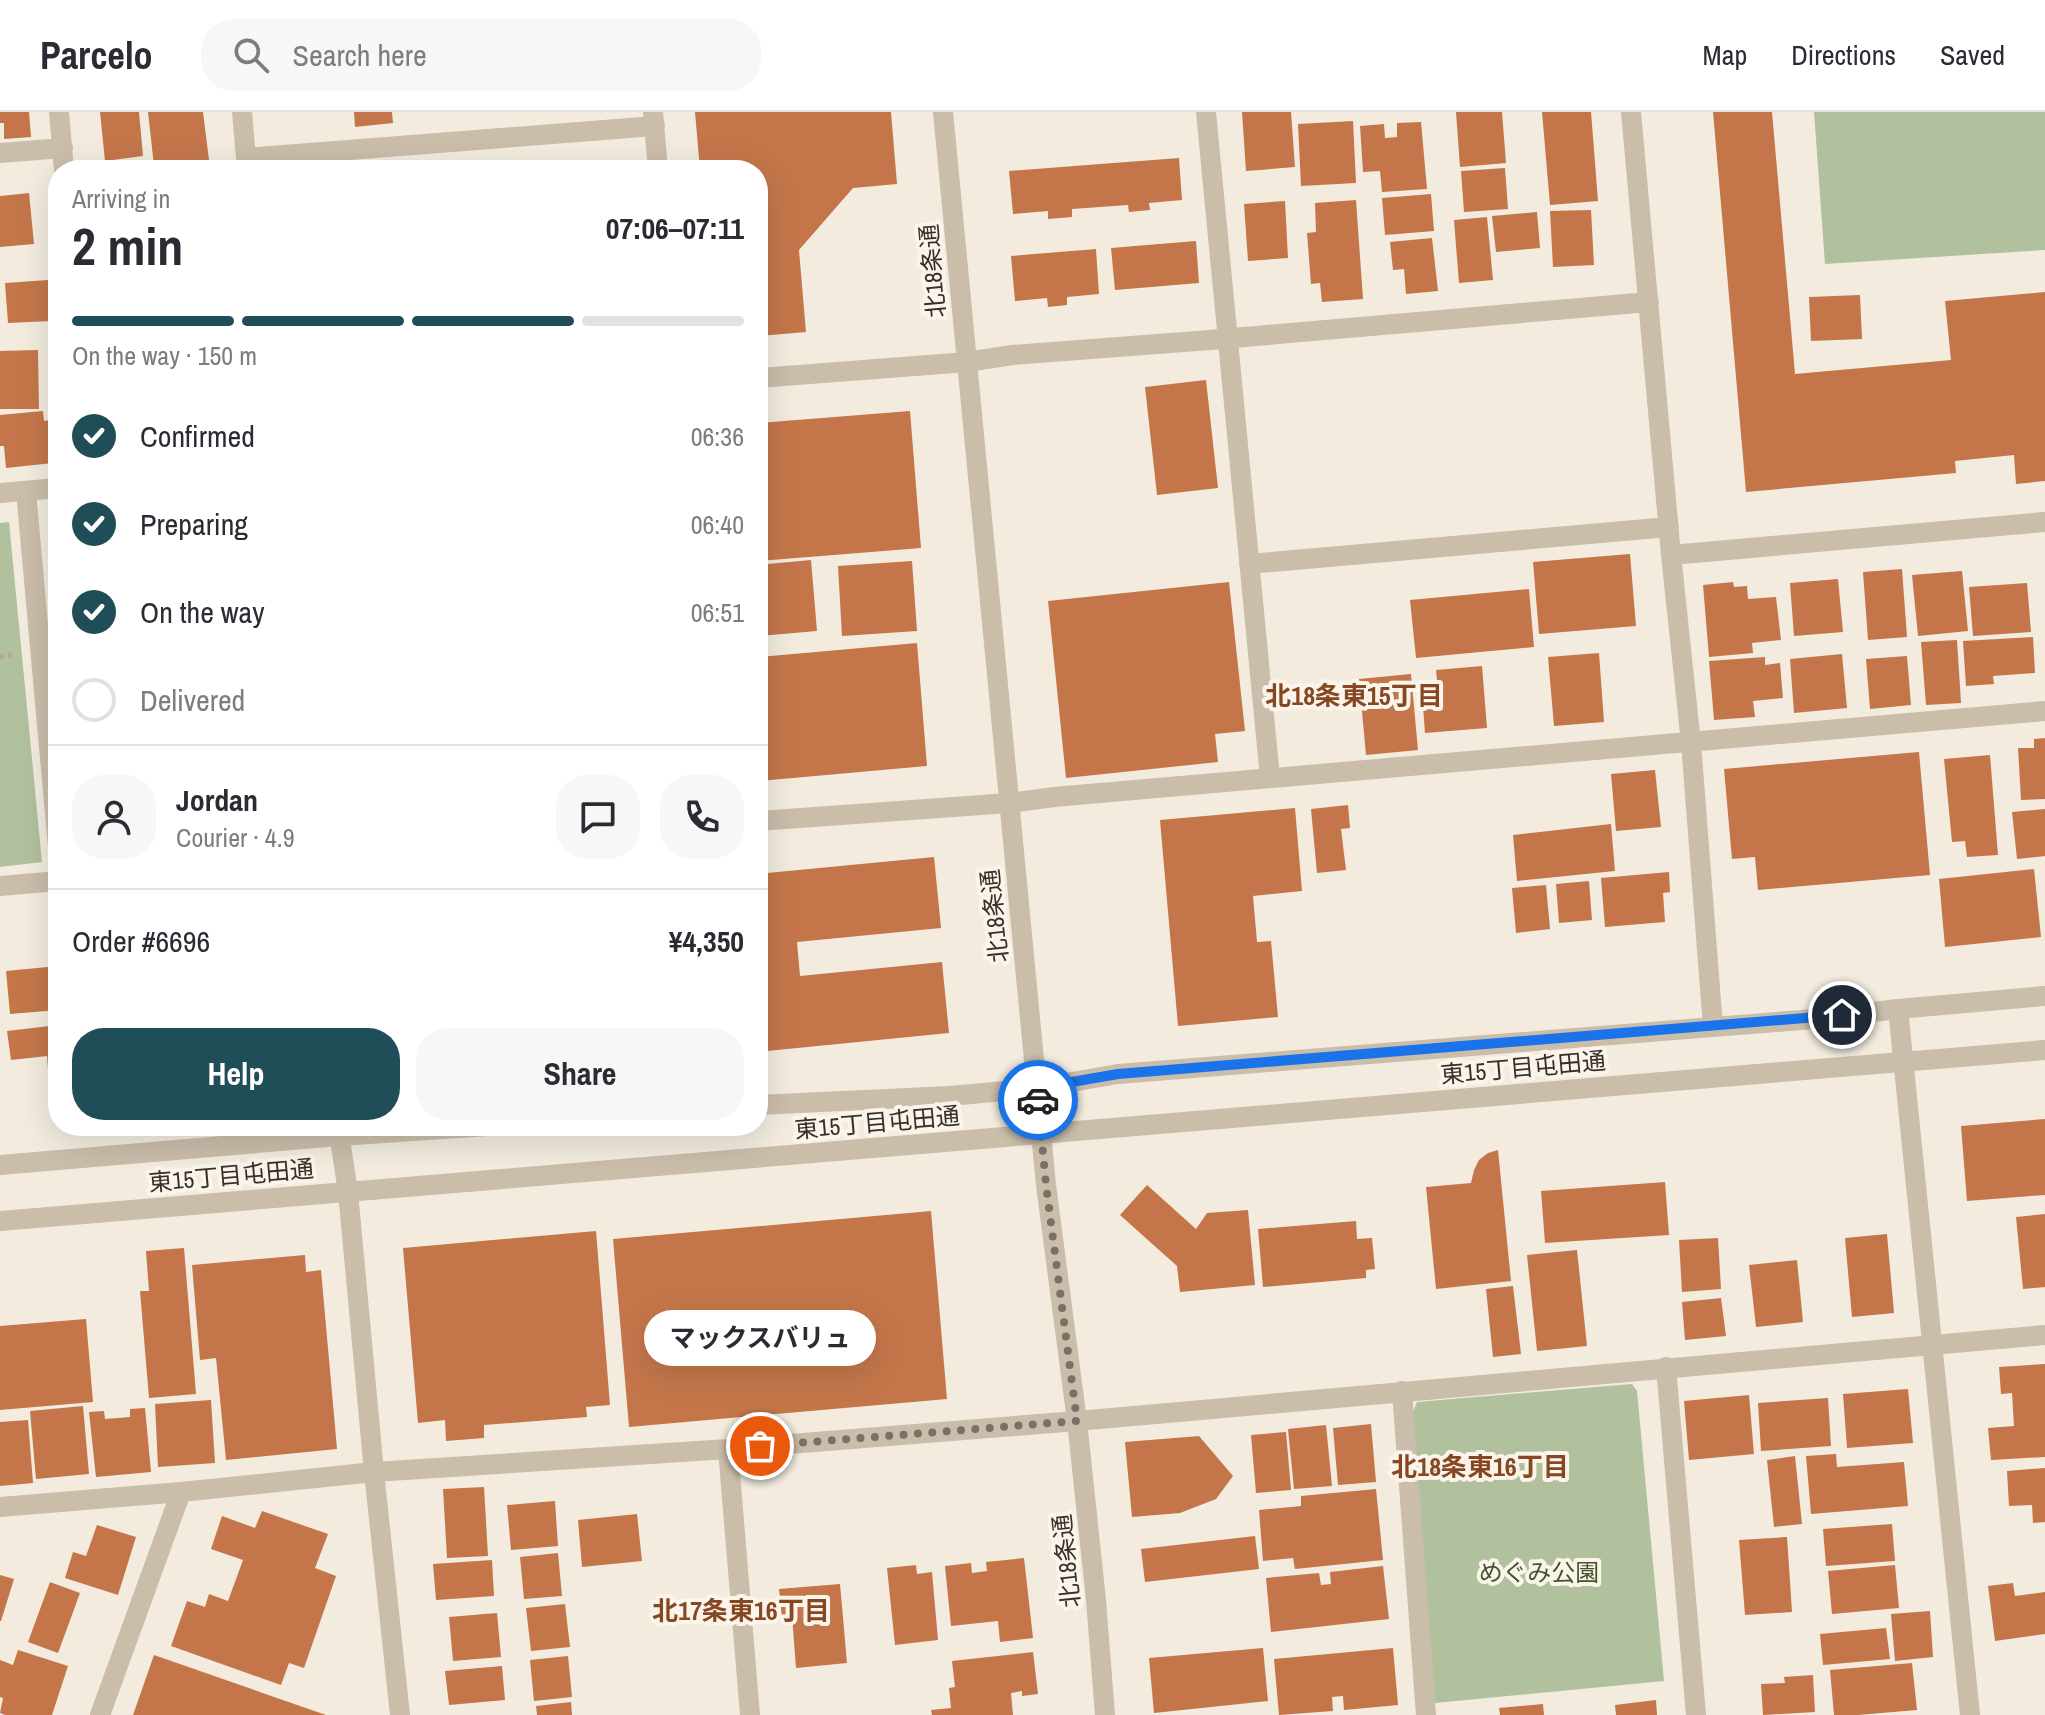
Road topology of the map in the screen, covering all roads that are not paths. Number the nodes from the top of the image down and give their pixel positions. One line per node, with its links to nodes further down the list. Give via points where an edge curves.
1 (59, 112): 7 (street)
2 (242, 112): 10 (street)
3 (943, 112): 15 (street, 北18条通)
4 (1206, 112): 14 (street)
5 (1631, 112): 13 (street)
6 (654, 119): 11 (street); 12 (street)
7 (63, 148): 8 (street); 9 (street)
8 (0, 153)
9 (64, 160)
10 (247, 160)
11 (283, 160)
12 (657, 160)
13 (1649, 302): 14 (street); 21 (street)
14 (1228, 339): 15 (street); 23 (street)
15 (967, 362): 16 (street); 28 (street, 北18条通)
16 (768, 377)
17 (48, 489): 18 (street)
18 (26, 491): 19 (street); 25 (street)
19 (0, 493)
20 (2045, 522): 22 (street)
21 (1669, 527): 22 (street); 23 (street)
22 (1671, 555): 26 (street)
23 (1249, 564): 27 (street)
24 (2045, 711): 26 (street)
25 (48, 736)
26 (1691, 743): 27 (street); 34 (street)
27 (1270, 778): 28 (street)
28 (1009, 803): 29 (street); 37 (street, 北18条通)
29 (768, 820)
30 (48, 882): 31 (street)
31 (0, 886)
32 (2045, 996): 33 (street, 東15丁目屯田通)
33 (1898, 1009): 34 (street, 東15丁目屯田通); 36 (street)
34 (1713, 1027): 37 (street, 東15丁目屯田通, via 1118,1074)
35 (2045, 1050): 36 (street, 東15丁目屯田通)
36 (1904, 1062): 39 (street, 東15丁目屯田通); 46 (street)
37 (1037, 1088): 38 (street, 東15丁目屯田通); 39 (street, 北18条通)
38 (768, 1105)
39 (1042, 1135): 43 (street, 東15丁目屯田通); 49 (street, 北18条通)
40 (289, 1136): 42 (street, 東15丁目屯田通)
41 (340, 1136): 43 (street)
42 (0, 1165)
43 (348, 1192): 44 (street, 東15丁目屯田通); 51 (street)
44 (0, 1221)
45 (2045, 1335): 46 (street)
46 (1931, 1345): 47 (street); 60 (street)
47 (1666, 1367): 48 (street); 59 (street)
48 (1402, 1391): 49 (street); 58 (street)
49 (1077, 1421): 50 (street); 57 (street, 北18条通)
50 (728, 1449): 51 (street); 56 (street)
51 (374, 1472): 52 (street); 55 (street)
52 (181, 1492): 53 (street); 54 (street)
53 (0, 1507)
54 (100, 1715)
55 (400, 1715)
56 (750, 1715)
57 (1105, 1715)
58 (1426, 1715)
59 (1696, 1715)
60 (1970, 1715)

